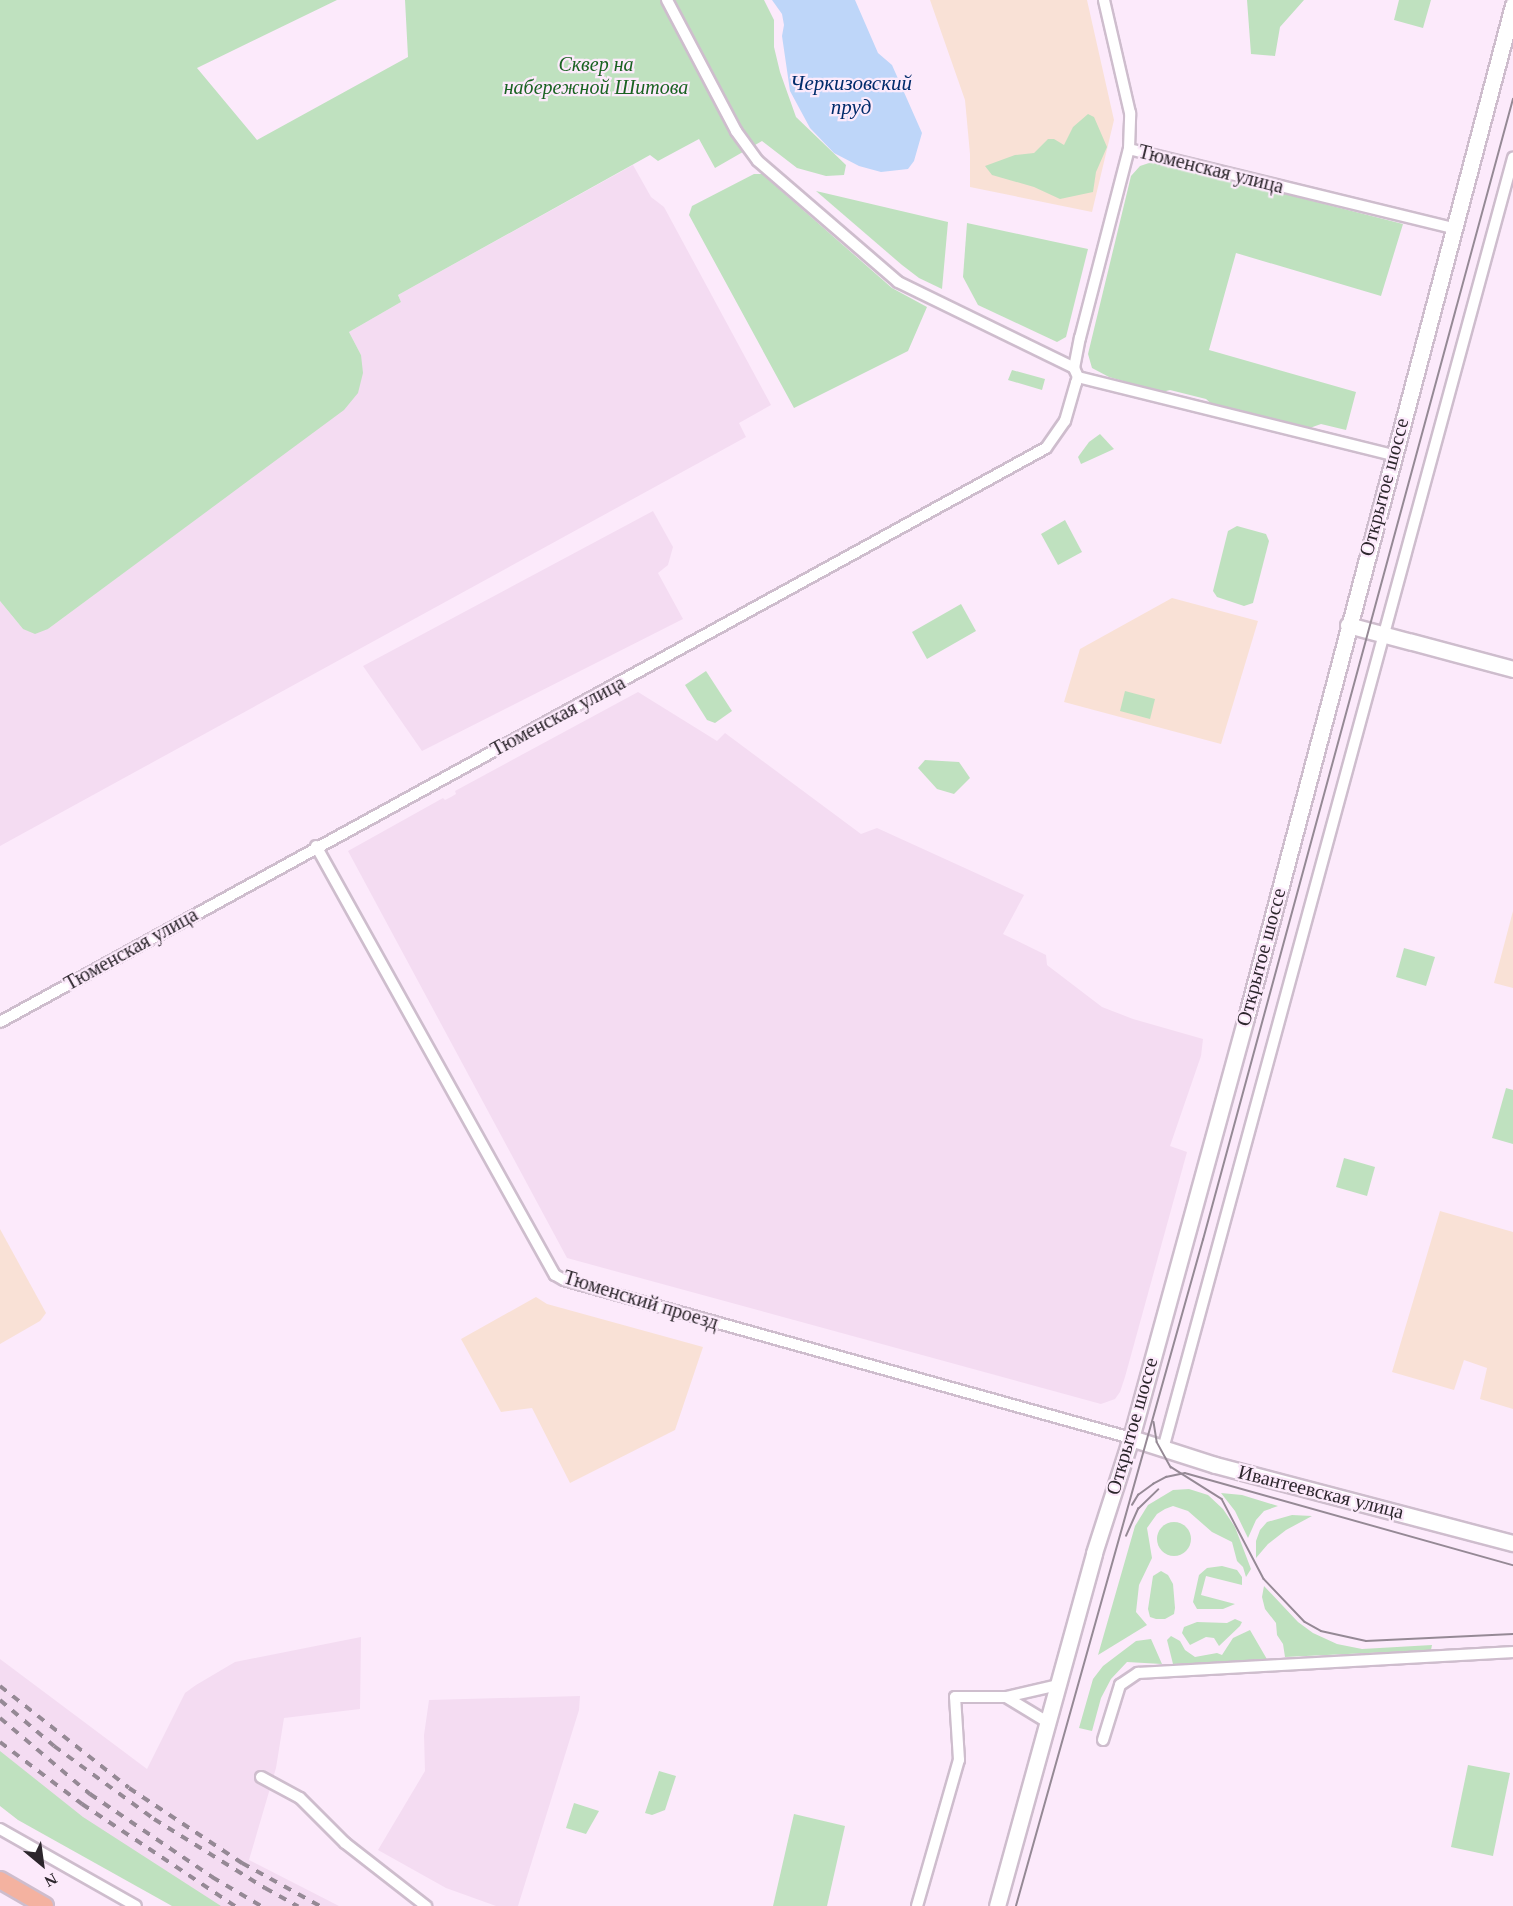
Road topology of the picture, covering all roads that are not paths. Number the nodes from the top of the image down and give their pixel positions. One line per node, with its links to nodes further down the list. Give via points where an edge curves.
1 (668, 0): 8 (street, via 736,131 758,161 898,282)
2 (1104, 0): 5 (street, via 1130,113)
3 (1513, 5): 4 (main road, Открытое шоссе)
4 (1506, 60): 7 (main road, Открытое шоссе)
5 (1129, 149): 7 (street, Тюменская улица); 8 (street, Тюменская улица)
6 (1513, 158): 11 (street)
7 (1452, 228): 9 (main road, Открытое шоссе)
8 (1076, 372): 9 (street); 13 (street, Тюменская улица, via 1065,421 1046,448)
9 (1393, 455): 10 (main road, Открытое шоссе)
10 (1348, 625): 11 (main road); 15 (main road, Открытое шоссе)
11 (1384, 635): 12 (main road); 16 (street)
12 (1513, 669)
13 (316, 846): 14 (street, Тюменская улица); 15 (street, Тюменский проезд, via 555,1275 564,1281)
14 (0, 1022)
15 (1131, 1438): 16 (main road, Ивантеевская улица); 19 (main road, Открытое шоссе)
16 (1163, 1449): 17 (main road, Ивантеевская улица)
17 (1513, 1543)
18 (1513, 1652): 22 (street, via 1169,1670 1130,1676 1120,1685)
19 (1058, 1685): 20 (street); 21 (main road, Открытое шоссе)
20 (1006, 1697): 21 (street); 29 (street, via 956,1697 959,1760)
21 (1049, 1723): 30 (main road, Открытое шоссе)
22 (1103, 1740)
23 (261, 1777): 28 (street, via 300,1798 345,1843)
24 (0, 1829): 27 (street)
25 (0, 1880): 26 (main road)
26 (45, 1906)
27 (136, 1906)
28 (426, 1906)
29 (916, 1906)
30 (997, 1906)

